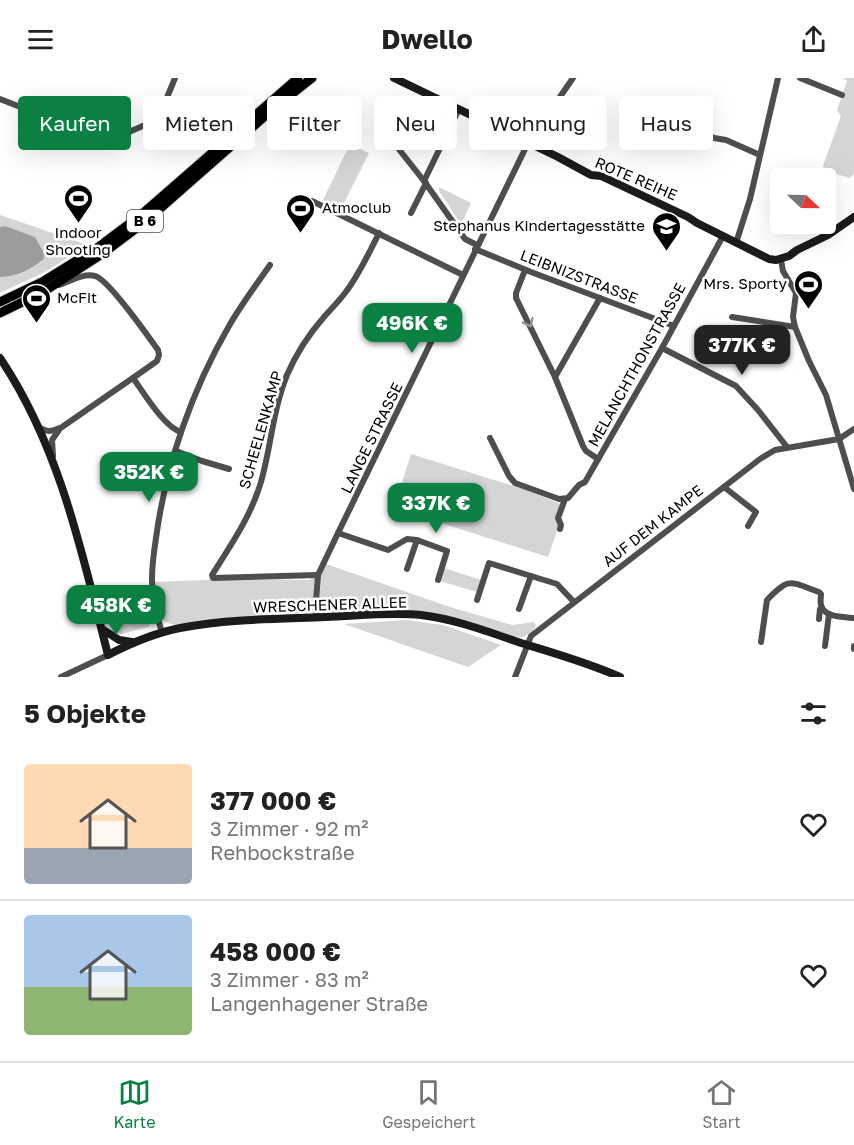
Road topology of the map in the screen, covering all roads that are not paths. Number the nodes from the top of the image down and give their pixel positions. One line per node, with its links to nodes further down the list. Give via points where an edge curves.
1 (176, 78): 10 (street, via 159,117 112,136 95,135)
2 (298, 78): 32 (main road, B 6, via 97,249)
3 (312, 78): 30 (main road, B 6, via 146,220)
4 (394, 78): 11 (street, ROTE REIHE)
5 (573, 78): 9 (street, LANGE STRASSE)
6 (778, 78): 17 (street)
7 (800, 78): 8 (street)
8 (842, 94)
9 (560, 96)
10 (0, 99)
11 (459, 109): 12 (street, ROTE REIHE); 18 (street)
12 (469, 114)
13 (713, 138): 17 (street)
14 (400, 150): 18 (street, LEIBNIZSTRASSE)
15 (524, 150): 25 (street, LANGE STRASSE)
16 (543, 150): 23 (street, ROTE REIHE)
17 (760, 155): 24 (street)
18 (425, 182): 20 (street); 25 (street, LEIBNIZSTRASSE, via 465,238)
19 (312, 201): 22 (street)
20 (411, 213)
21 (854, 217): 26 (street)
22 (379, 233): 29 (street); 60 (street, SCHEELENKAMP, via 360,271 319,323 288,373 256,494 212,575)
23 (723, 236): 24 (street, ROTE REIHE); 35 (street, MELANCHTHONSTRASSE)
24 (736, 243): 26 (street, ROTE REIHE, via 769,259)
25 (476, 247): 28 (street, LEIBNIZSTRASSE); 29 (street, LANGE STRASSE)
26 (781, 260): 36 (street, via 796,293)
27 (270, 265): 44 (street, via 220,342)
28 (525, 270): 31 (street, LEIBNIZSTRASSE); 39 (street, one-way to 39, via 516,298)
29 (463, 275): 57 (street, LANGE STRASSE)
30 (43, 292): 33 (main road, B 6); 40 (street, via 85,275 97,276 108,286 158,350 156,361)
31 (600, 298): 35 (street, LEIBNIZSTRASSE); 39 (street)
32 (0, 302)
33 (2, 313)
34 (732, 317): 36 (street)
35 (674, 326): 37 (street, MELANCHTHONSTRASSE)
36 (795, 327): 46 (street, via 826,395)
37 (662, 348): 47 (street, via 736,386); 49 (street, MELANCHTHONSTRASSE)
38 (0, 358): 41 (street)
39 (555, 377): 49 (street, via 583,446)
40 (133, 378): 42 (street); 44 (street, via 165,420)
41 (37, 426): 42 (street, via 46,431); 50 (street)
42 (62, 427): 50 (street, via 52,440)
43 (854, 429): 46 (street)
44 (181, 432): 48 (street)
45 (490, 438): 54 (street, via 515,483)
46 (839, 439): 47 (street, AUF DEM KAMPE); 53 (street)
47 (787, 447): 52 (street, AUF DEM KAMPE, via 771,451)
48 (176, 451): 51 (street); 72 (street, via 152,562 154,600)
49 (598, 459): 54 (street, MELANCHTHONSTRASSE, via 585,482)
50 (53, 463): 71 (street, via 78,537)
51 (229, 469)
52 (724, 487): 55 (street, via 756,512); 64 (street, AUF DEM KAMPE)
53 (854, 489)
54 (565, 499): 56 (street, via 558,518)
55 (748, 526)
56 (560, 529)
57 (338, 533): 58 (street, via 388,550 407,539); 60 (street, LANGE STRASSE)
58 (417, 540): 59 (street); 62 (street, via 447,551)
59 (407, 569)
60 (318, 575): 68 (street, LANGE STRASSE)
61 (531, 576): 63 (street, via 489,563); 64 (street, via 557,584); 66 (street)
62 (438, 580)
63 (477, 600)
64 (574, 602): 75 (street, AUF DEM KAMPE, via 531,636)
65 (822, 608): 67 (street); 70 (street); 74 (street, via 819,592 794,583 783,584 766,600)
66 (519, 609)
67 (829, 614): 69 (street); 76 (street)
68 (317, 618): 72 (street, WRESCHENER ALLEE, via 200,625); 75 (street, WRESCHENER ALLEE, via 420,615)
69 (854, 618)
70 (819, 619)
71 (102, 629): 73 (street, via 119,640); 77 (street)
72 (162, 633): 73 (street, WRESCHENER ALLEE)
73 (136, 642): 77 (street, WRESCHENER ALLEE)
74 (761, 642)
75 (527, 644): 79 (street, AUF DEM KAMPE); 80 (street, WRESCHENER ALLEE)
76 (825, 646)
77 (108, 655): 78 (street)
78 (61, 677)
79 (516, 677)
80 (620, 677)

